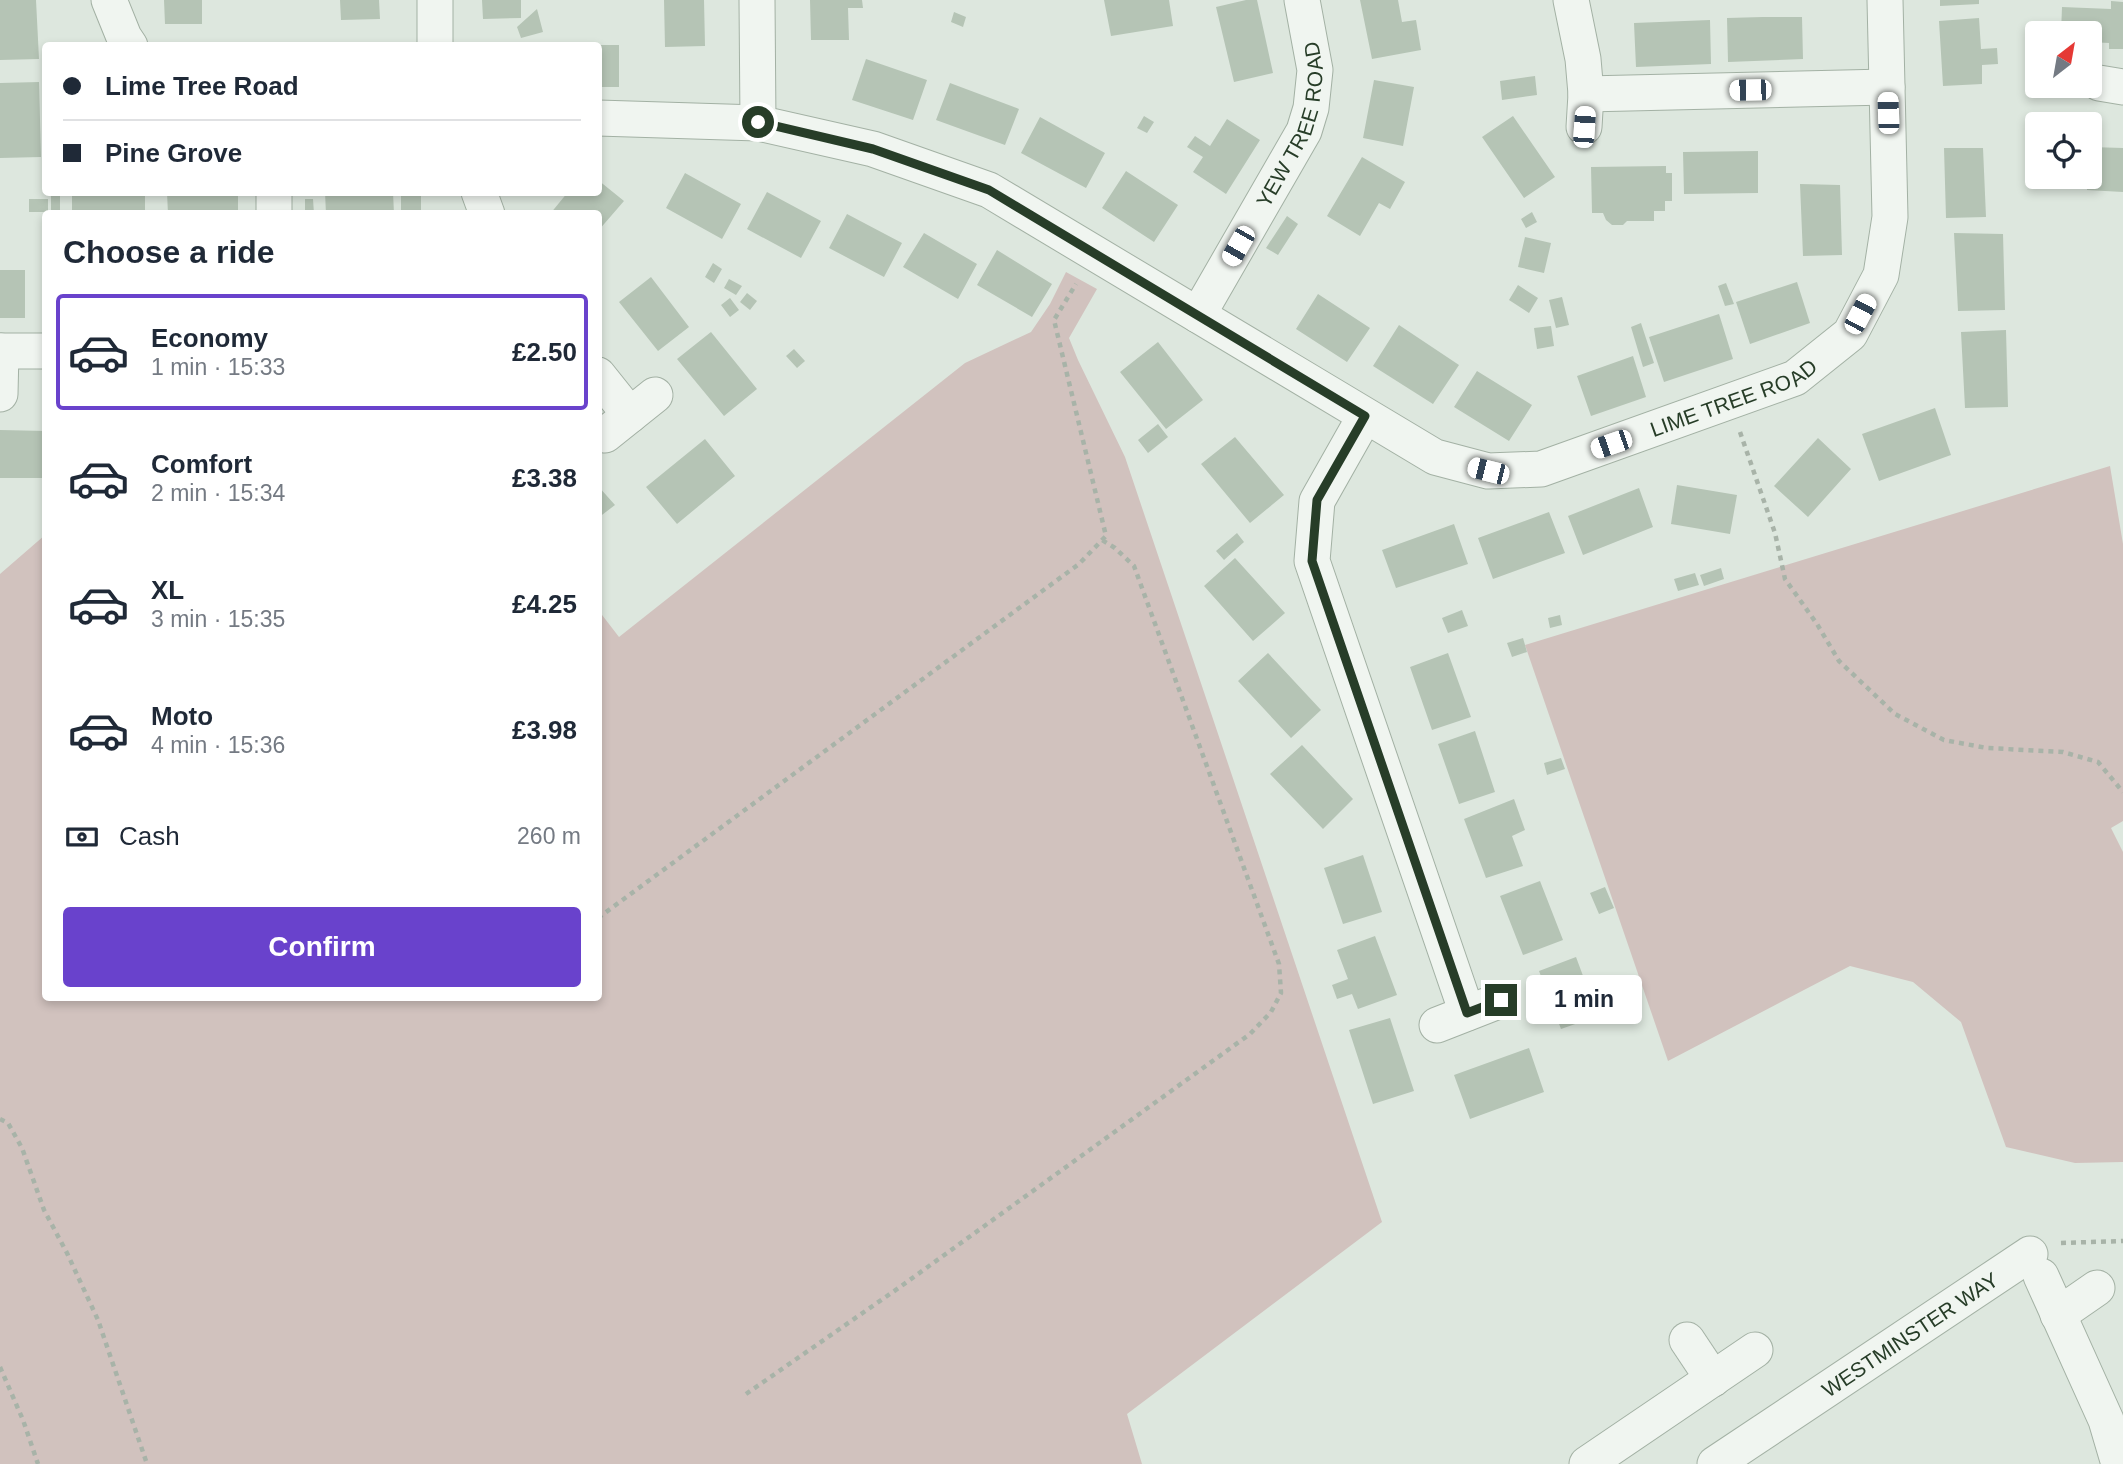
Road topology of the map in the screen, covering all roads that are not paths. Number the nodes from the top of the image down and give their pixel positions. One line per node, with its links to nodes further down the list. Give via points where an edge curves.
1 (110, 0): 7 (street)
2 (435, 0): 8 (street)
3 (757, 0): 11 (street)
4 (1302, 0): 12 (street, YEW TREE ROAD, via 1315,70 1304,131)
5 (1571, 0): 9 (street, via 1583,59 1585,110)
6 (1885, 0): 9 (street, LIME TREE ROAD)
7 (127, 42)
8 (435, 42)
9 (1887, 87): 18 (street, LIME TREE ROAD, via 1891,217 1881,275 1850,334 1795,378 1541,469 1488,471 1435,457)
10 (602, 118): 11 (street, LIME TREE ROAD)
11 (758, 122): 12 (street, LIME TREE ROAD, via 873,149 989,190)
12 (1198, 315): 18 (street, LIME TREE ROAD)
13 (0, 351): 14 (street); 16 (street)
14 (42, 351)
15 (602, 380): 17 (street)
16 (0, 394)
17 (630, 415)
18 (1365, 416): 19 (street, via 1317,500 1312,561 1452,1019)
19 (1501, 1000)
20 (2097, 1288): 21 (street)
21 (2057, 1315): 26 (street, WESTMINSTER WAY, via 2035,1265); 27 (street, WESTMINSTER WAY, via 2106,1420)
22 (1687, 1340): 24 (street)
23 (1755, 1350): 24 (street)
24 (1713, 1379): 25 (street)
25 (1587, 1464)
26 (1715, 1464)
27 (2119, 1464)

